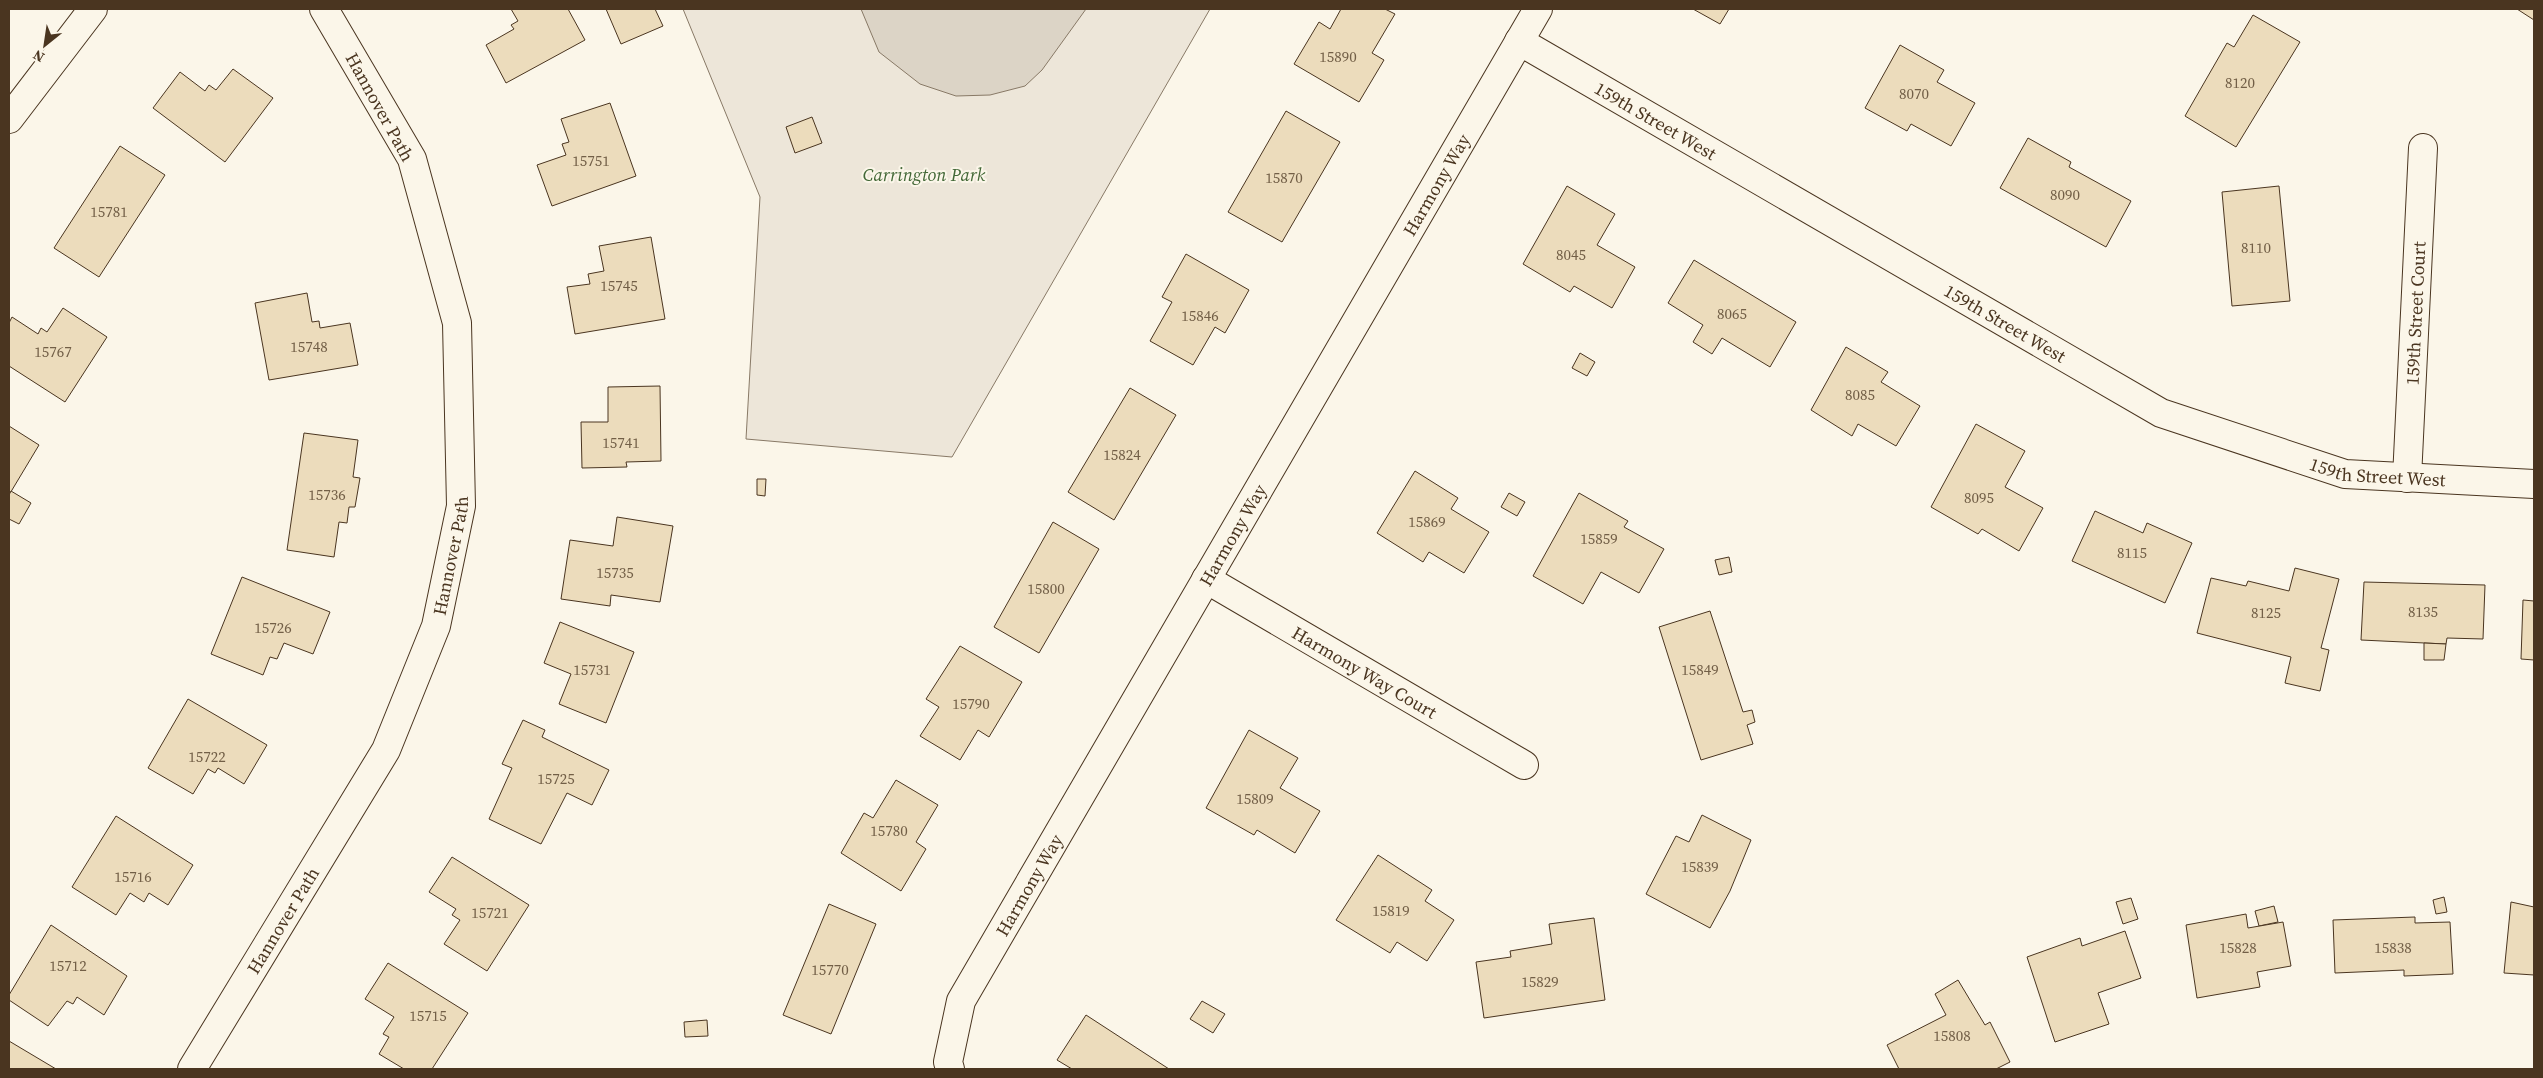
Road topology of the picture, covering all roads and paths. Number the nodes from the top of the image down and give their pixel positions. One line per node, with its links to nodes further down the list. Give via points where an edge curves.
1 (93, 9): 5 (street)
2 (324, 9): 11 (street, Hannover Path, via 412,159 455,314 461,506 436,626 386,750)
3 (1538, 9): 4 (street, Harmony Way)
4 (1519, 41): 7 (street, 159th Street West, via 2161,413 2346,474); 9 (street, Harmony Way)
5 (9, 119)
6 (2423, 148): 7 (street, 159th Street Court)
7 (2407, 478): 8 (street, 159th Street West)
8 (2534, 484)
9 (1206, 579): 10 (street, Harmony Way Court); 12 (street, Harmony Way, via 962,1001 948,1062)
10 (1524, 765)
11 (192, 1069)
12 (950, 1069)

